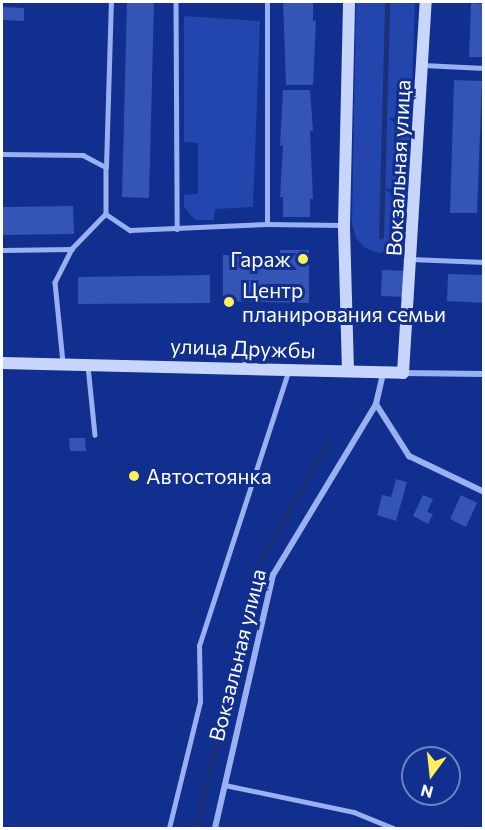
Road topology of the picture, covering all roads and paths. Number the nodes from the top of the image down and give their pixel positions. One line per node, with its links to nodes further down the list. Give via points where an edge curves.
1 (111, 2): 9 (lane)
2 (176, 2): 13 (lane)
3 (267, 2): 11 (lane)
4 (349, 2): 12 (street)
5 (426, 2): 6 (street, Вокзальная улица)
6 (423, 65): 7 (lane); 16 (street, Вокзальная улица)
7 (483, 68)
8 (2, 154): 9 (lane, via 83,155)
9 (106, 167): 10 (lane)
10 (106, 214): 13 (lane, via 130,230); 14 (lane)
11 (267, 224): 12 (lane); 13 (lane)
12 (344, 225): 24 (street)
13 (177, 229)
14 (72, 249): 15 (lane); 19 (lane, via 55,282)
15 (2, 250)
16 (411, 259): 17 (lane); 26 (street, Вокзальная улица)
17 (483, 262)
18 (245, 345): 22 (lane)
19 (63, 362): 20 (street, улица Дружбы); 21 (street, улица Дружбы)
20 (2, 363)
21 (88, 363): 22 (street, улица Дружбы); 29 (lane)
22 (245, 368): 23 (street, улица Дружбы)
23 (289, 369): 24 (street, улица Дружбы); 32 (lane, via 199,646 200,702)
24 (348, 371): 25 (street, улица Дружбы)
25 (383, 372): 26 (street, улица Дружбы); 28 (street, Вокзальная улица)
26 (403, 373): 27 (street, улица Дружбы)
27 (483, 374)
28 (376, 404): 30 (street, via 409,456); 31 (street, Вокзальная улица, via 273,576)
29 (95, 435)
30 (483, 492)
31 (225, 785): 33 (street, Вокзальная улица); 34 (lane, via 354,812)
32 (169, 828)
33 (215, 828)
34 (393, 828)

